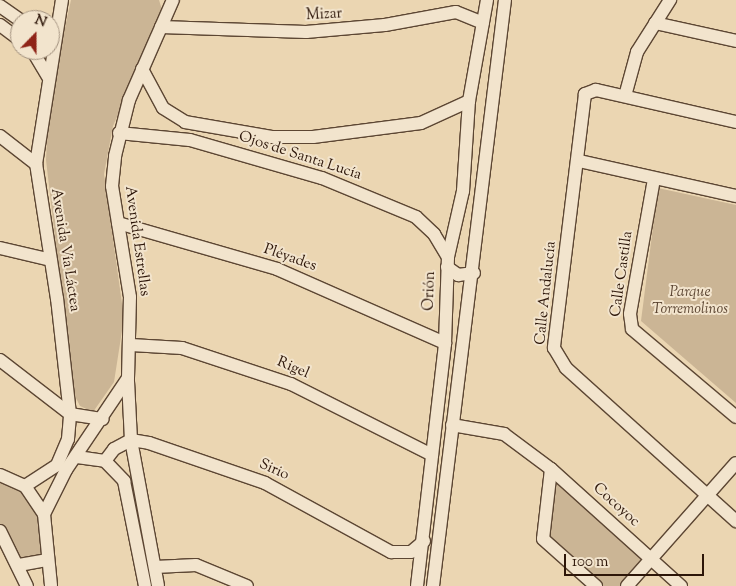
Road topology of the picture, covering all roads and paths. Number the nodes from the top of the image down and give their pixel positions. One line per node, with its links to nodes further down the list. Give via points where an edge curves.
1 (487, 0): 5 (street, Orión)
2 (505, 0): 14 (street)
3 (670, 0): 6 (street)
4 (170, 2): 7 (street, Avenida Estrellas)
5 (484, 23): 7 (street, Mizar, via 456,12 385,25 306,32); 13 (street, Orión)
6 (655, 23): 8 (street); 15 (street, via 630,66)
7 (161, 27): 11 (street, Avenida Estrellas)
8 (736, 41)
9 (38, 60): 12 (street)
10 (50, 60): 12 (street, Avenida Vía Láctea)
11 (142, 69): 18 (street, Avenida Estrellas); 20 (street, Ojos de Santa Lucía, via 163,108 185,122)
12 (48, 78): 23 (street, Avenida Vía Láctea)
13 (473, 84): 14 (street, via 484,81); 16 (street, Orión)
14 (495, 86): 30 (street)
15 (625, 96): 17 (street); 22 (street, Calle Andalucía, via 590,90 582,102)
16 (469, 101): 20 (street, Ojos de Santa Lucía, via 421,123 314,137); 29 (street, Orión, via 467,165)
17 (736, 122)
18 (119, 133): 21 (street, Ojos de Santa Lucía, via 190,140); 26 (street, Avenida Estrellas, via 112,186)
19 (0, 136): 23 (street)
20 (272, 137): 21 (street)
21 (267, 160): 29 (street, Ojos de Santa Lucía, via 404,210 434,234)
22 (579, 161): 24 (street); 47 (street, Calle Andalucía, via 554,337 558,359)
23 (36, 164): 28 (street, Avenida Vía Láctea)
24 (654, 179): 25 (street); 36 (street, Calle Castilla, via 630,314 632,329)
25 (736, 196)
26 (118, 223): 31 (street, Pléyades, via 277,269); 32 (street, Avenida Estrellas)
27 (0, 248): 28 (street)
28 (51, 260): 35 (street, Avenida Vía Láctea)
29 (448, 262): 30 (street, via 458,275); 31 (street, Orión)
30 (474, 274): 38 (street)
31 (445, 343): 40 (street, Orión)
32 (131, 345): 34 (street, Avenida Estrellas); 40 (street, Rigel, via 182,348 282,380)
33 (0, 360): 35 (street)
34 (128, 378): 37 (street, Avenida Estrellas); 39 (street, Avenida Estrellas)
35 (70, 414): 37 (street); 46 (street, Avenida Vía Láctea, via 68,439 56,466)
36 (736, 417)
37 (103, 419): 41 (street)
38 (452, 424): 44 (street, Cocoyoc, via 504,434); 62 (street)
39 (131, 440): 42 (street, via 114,449); 51 (street, Sirio, via 172,448 265,483 391,552 411,552); 55 (street, Avenida Estrellas)
40 (432, 455): 51 (street, Orión)
41 (77, 457): 42 (street); 48 (street, via 58,484)
42 (105, 461): 58 (street, via 120,474 130,495)
43 (736, 463): 47 (street)
44 (551, 469): 52 (street, Cocoyoc); 63 (street, via 543,539)
45 (0, 475): 46 (street)
46 (25, 486): 48 (street)
47 (709, 496): 49 (street, Calle Andalucía); 52 (street)
48 (44, 514): 53 (street)
49 (736, 521)
50 (0, 531): 54 (street)
51 (424, 541): 61 (street, Orión)
52 (651, 559): 64 (street); 65 (street, Cocoyoc)
53 (48, 560): 54 (street); 57 (street)
54 (19, 565): 56 (street)
55 (155, 567): 59 (street, Avenida Estrellas); 60 (street, via 196,565)
56 (27, 586)
57 (51, 586)
58 (145, 586)
59 (158, 586)
60 (247, 586)
61 (417, 586)
62 (433, 586)
63 (596, 586)
64 (627, 586)
65 (681, 586)

